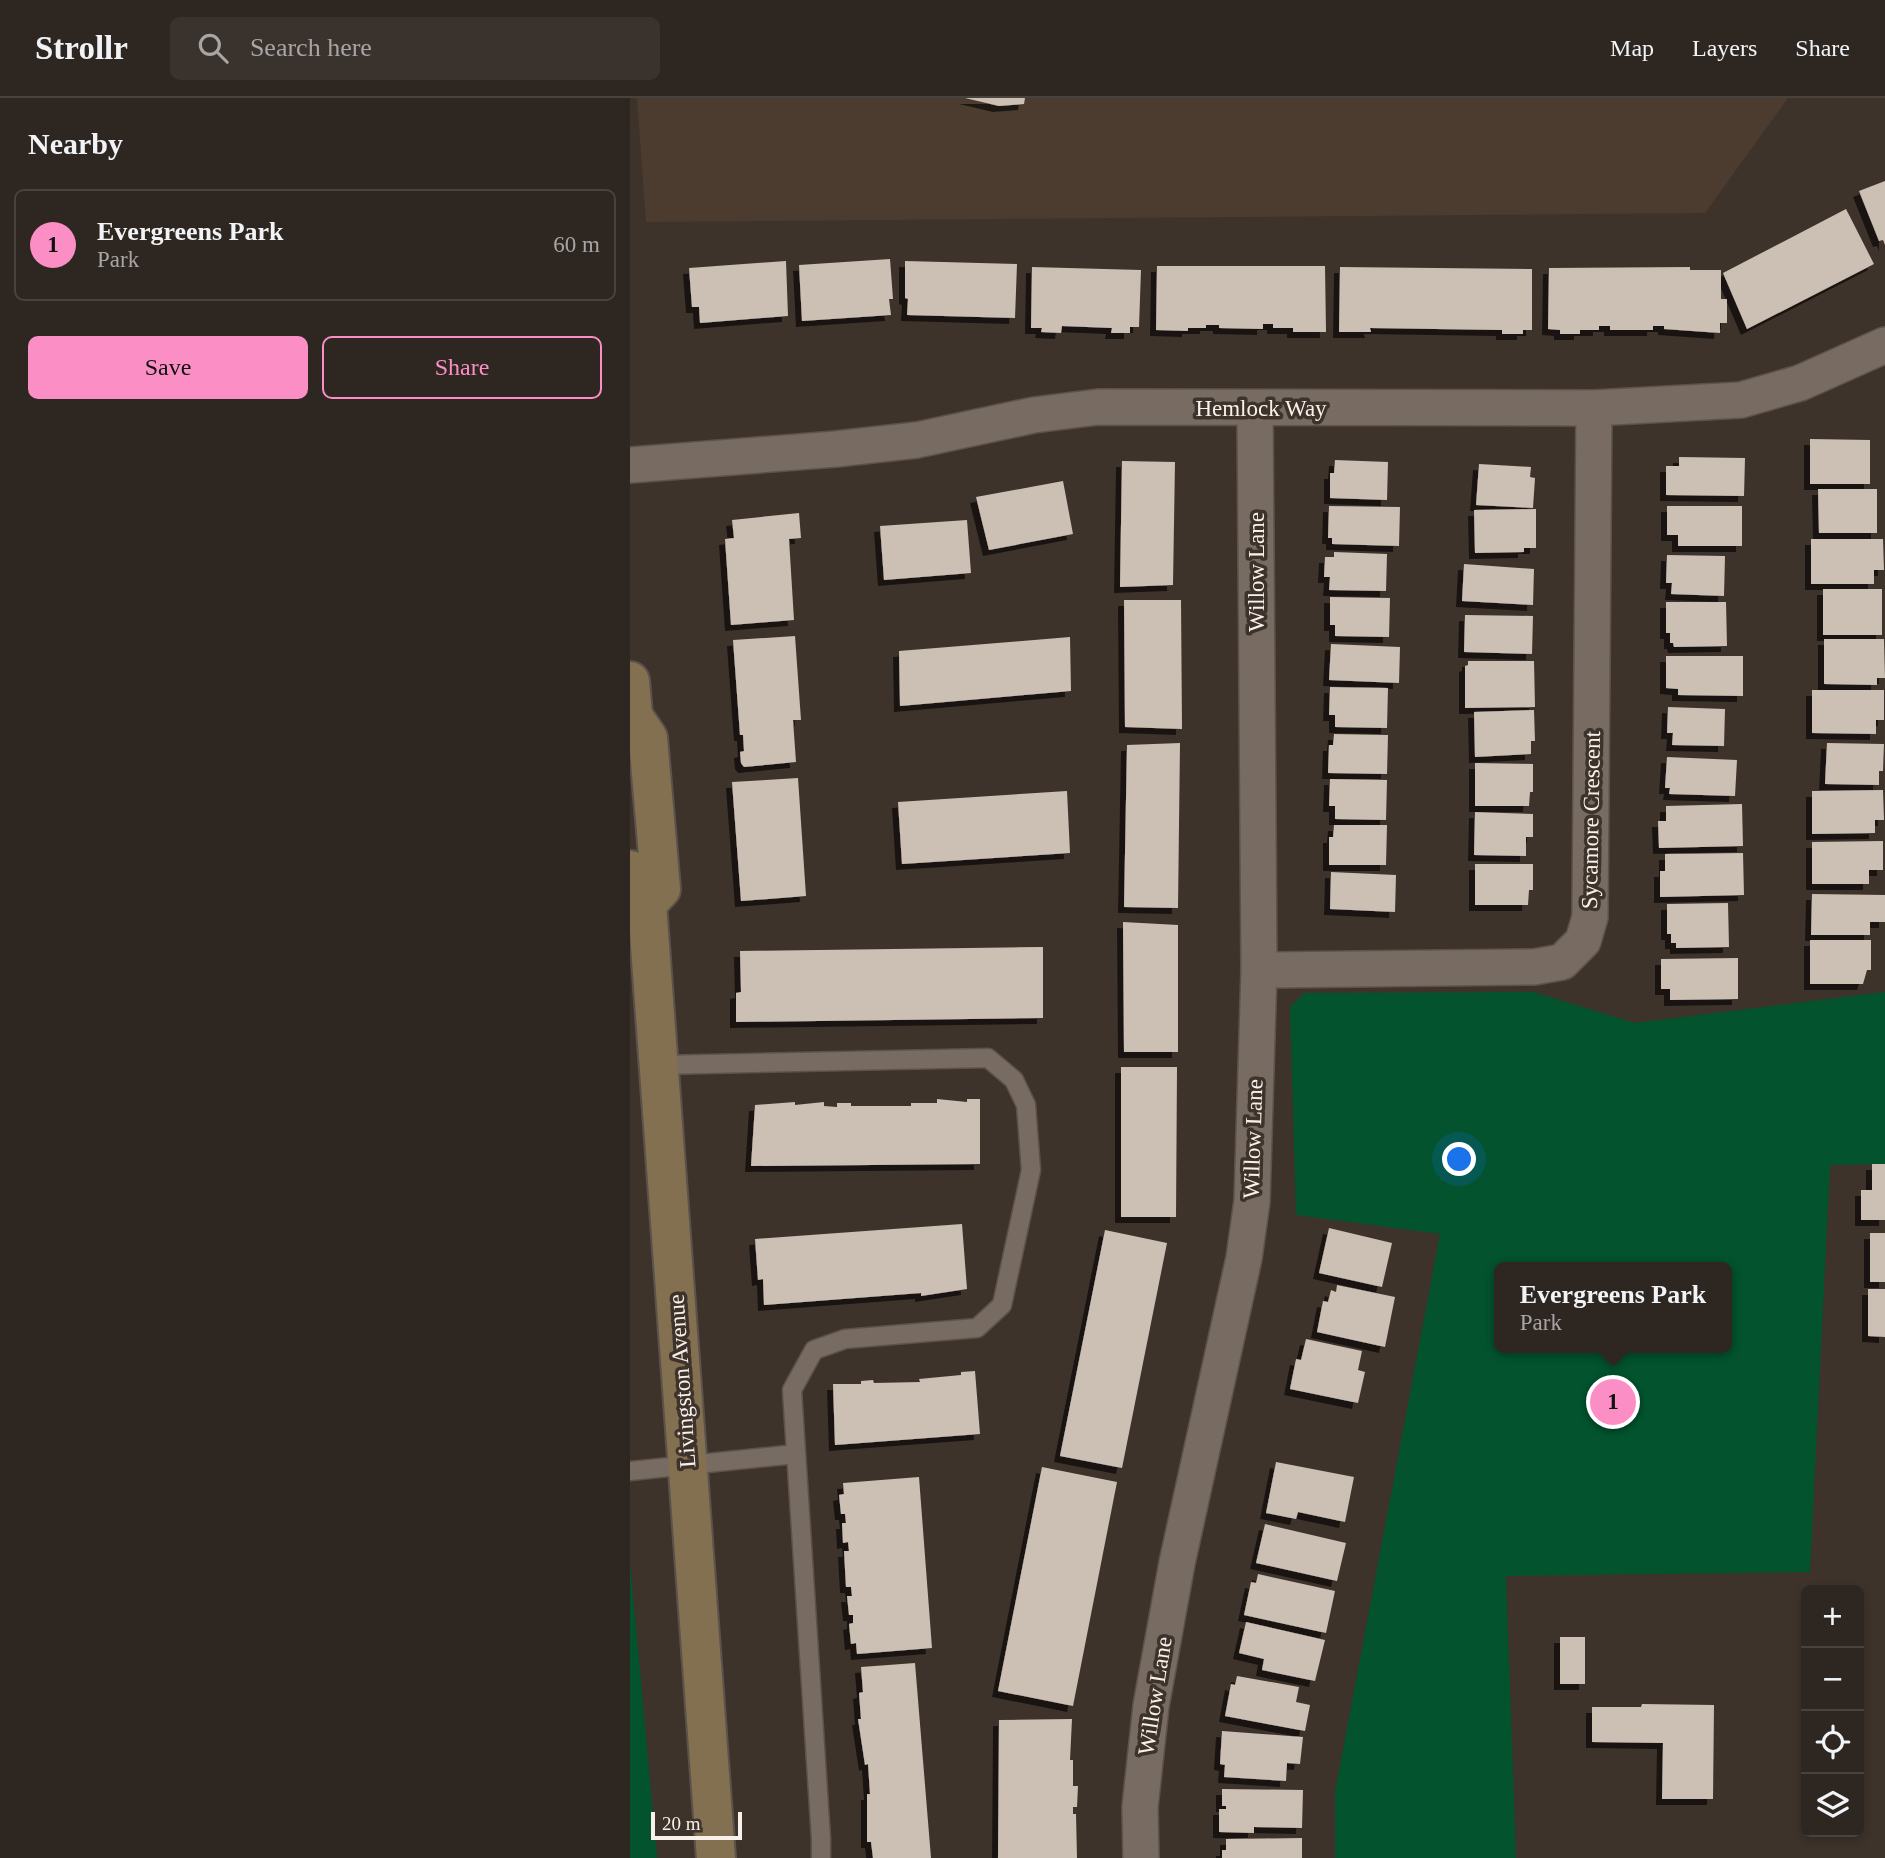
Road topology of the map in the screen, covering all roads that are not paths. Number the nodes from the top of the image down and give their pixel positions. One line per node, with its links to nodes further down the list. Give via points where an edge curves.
1 (1885, 345): 3 (street, Hemlock Way, via 1800,383 1741,400)
2 (1255, 408): 3 (street, Hemlock Way); 4 (street, Hemlock Way, via 1098,407 1034,415 917,440); 9 (street, Willow Lane)
3 (1594, 408): 9 (street, Sycamore Crescent, via 1590,916 1583,941 1562,962 1535,967)
4 (630, 465)
5 (631, 706): 7 (main road, Livingston Avenue, via 648,738 660,889)
6 (630, 870): 7 (main road, Livingston Avenue, via 632,891)
7 (647, 904): 8 (main road, Livingston Avenue)
8 (640, 951): 10 (main road, Livingston Avenue)
9 (1259, 970): 16 (street, Willow Lane, via 1252,1201 1152,1706 1140,1807)
10 (659, 1065): 11 (lane, via 988,1058 1014,1080 1026,1105 1031,1170 1002,1305 977,1328 845,1339 814,1350 792,1390); 12 (main road, Livingston Avenue)
11 (796, 1454): 12 (lane); 15 (lane)
12 (688, 1466): 13 (lane); 14 (main road, Livingston Avenue)
13 (630, 1471)
14 (716, 1858)
15 (821, 1858)
16 (1141, 1858)

